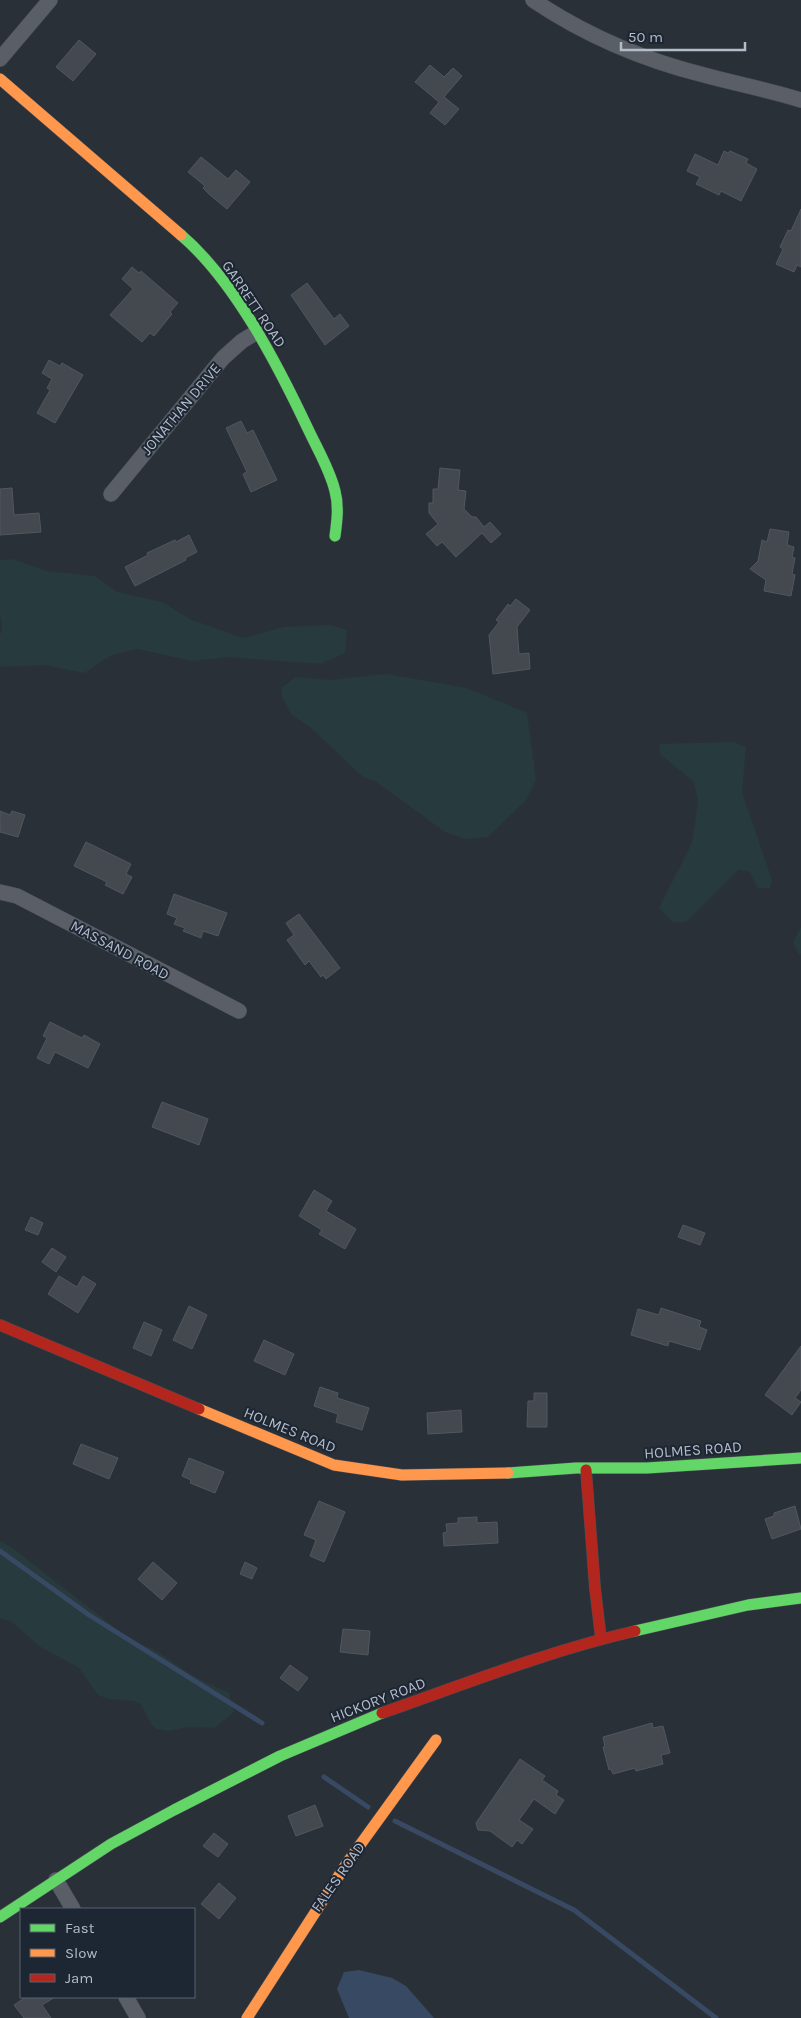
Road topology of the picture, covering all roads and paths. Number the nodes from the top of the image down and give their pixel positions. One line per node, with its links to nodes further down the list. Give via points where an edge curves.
1 (50, 0): 3 (street)
2 (533, 0): 5 (street, via 585,31 639,54)
3 (0, 59)
4 (0, 79): 6 (street, GARRETT ROAD, via 186,238 232,292)
5 (801, 100)
6 (257, 332): 7 (street, JONATHAN DRIVE, via 223,358); 8 (street, GARRETT ROAD, via 276,363 336,490 339,504)
7 (111, 494)
8 (335, 536)
9 (0, 892): 10 (street, MASSAND ROAD, via 17,896)
10 (239, 1012)
11 (0, 1325): 13 (street, HOLMES ROAD, via 334,1465 402,1475)
12 (801, 1458): 13 (street, HOLMES ROAD)
13 (586, 1470): 15 (street)
14 (801, 1598): 15 (street, HICKORY ROAD, via 748,1605)
15 (601, 1639): 17 (street, HICKORY ROAD, via 418,1699 280,1756 111,1844)
16 (436, 1740): 22 (street, FALES ROAD, via 347,1863)
17 (56, 1880): 18 (street); 19 (street, HICKORY ROAD)
18 (72, 1908)
19 (0, 1917)
20 (127, 1998): 21 (street)
21 (138, 2018)
22 (247, 2018)

